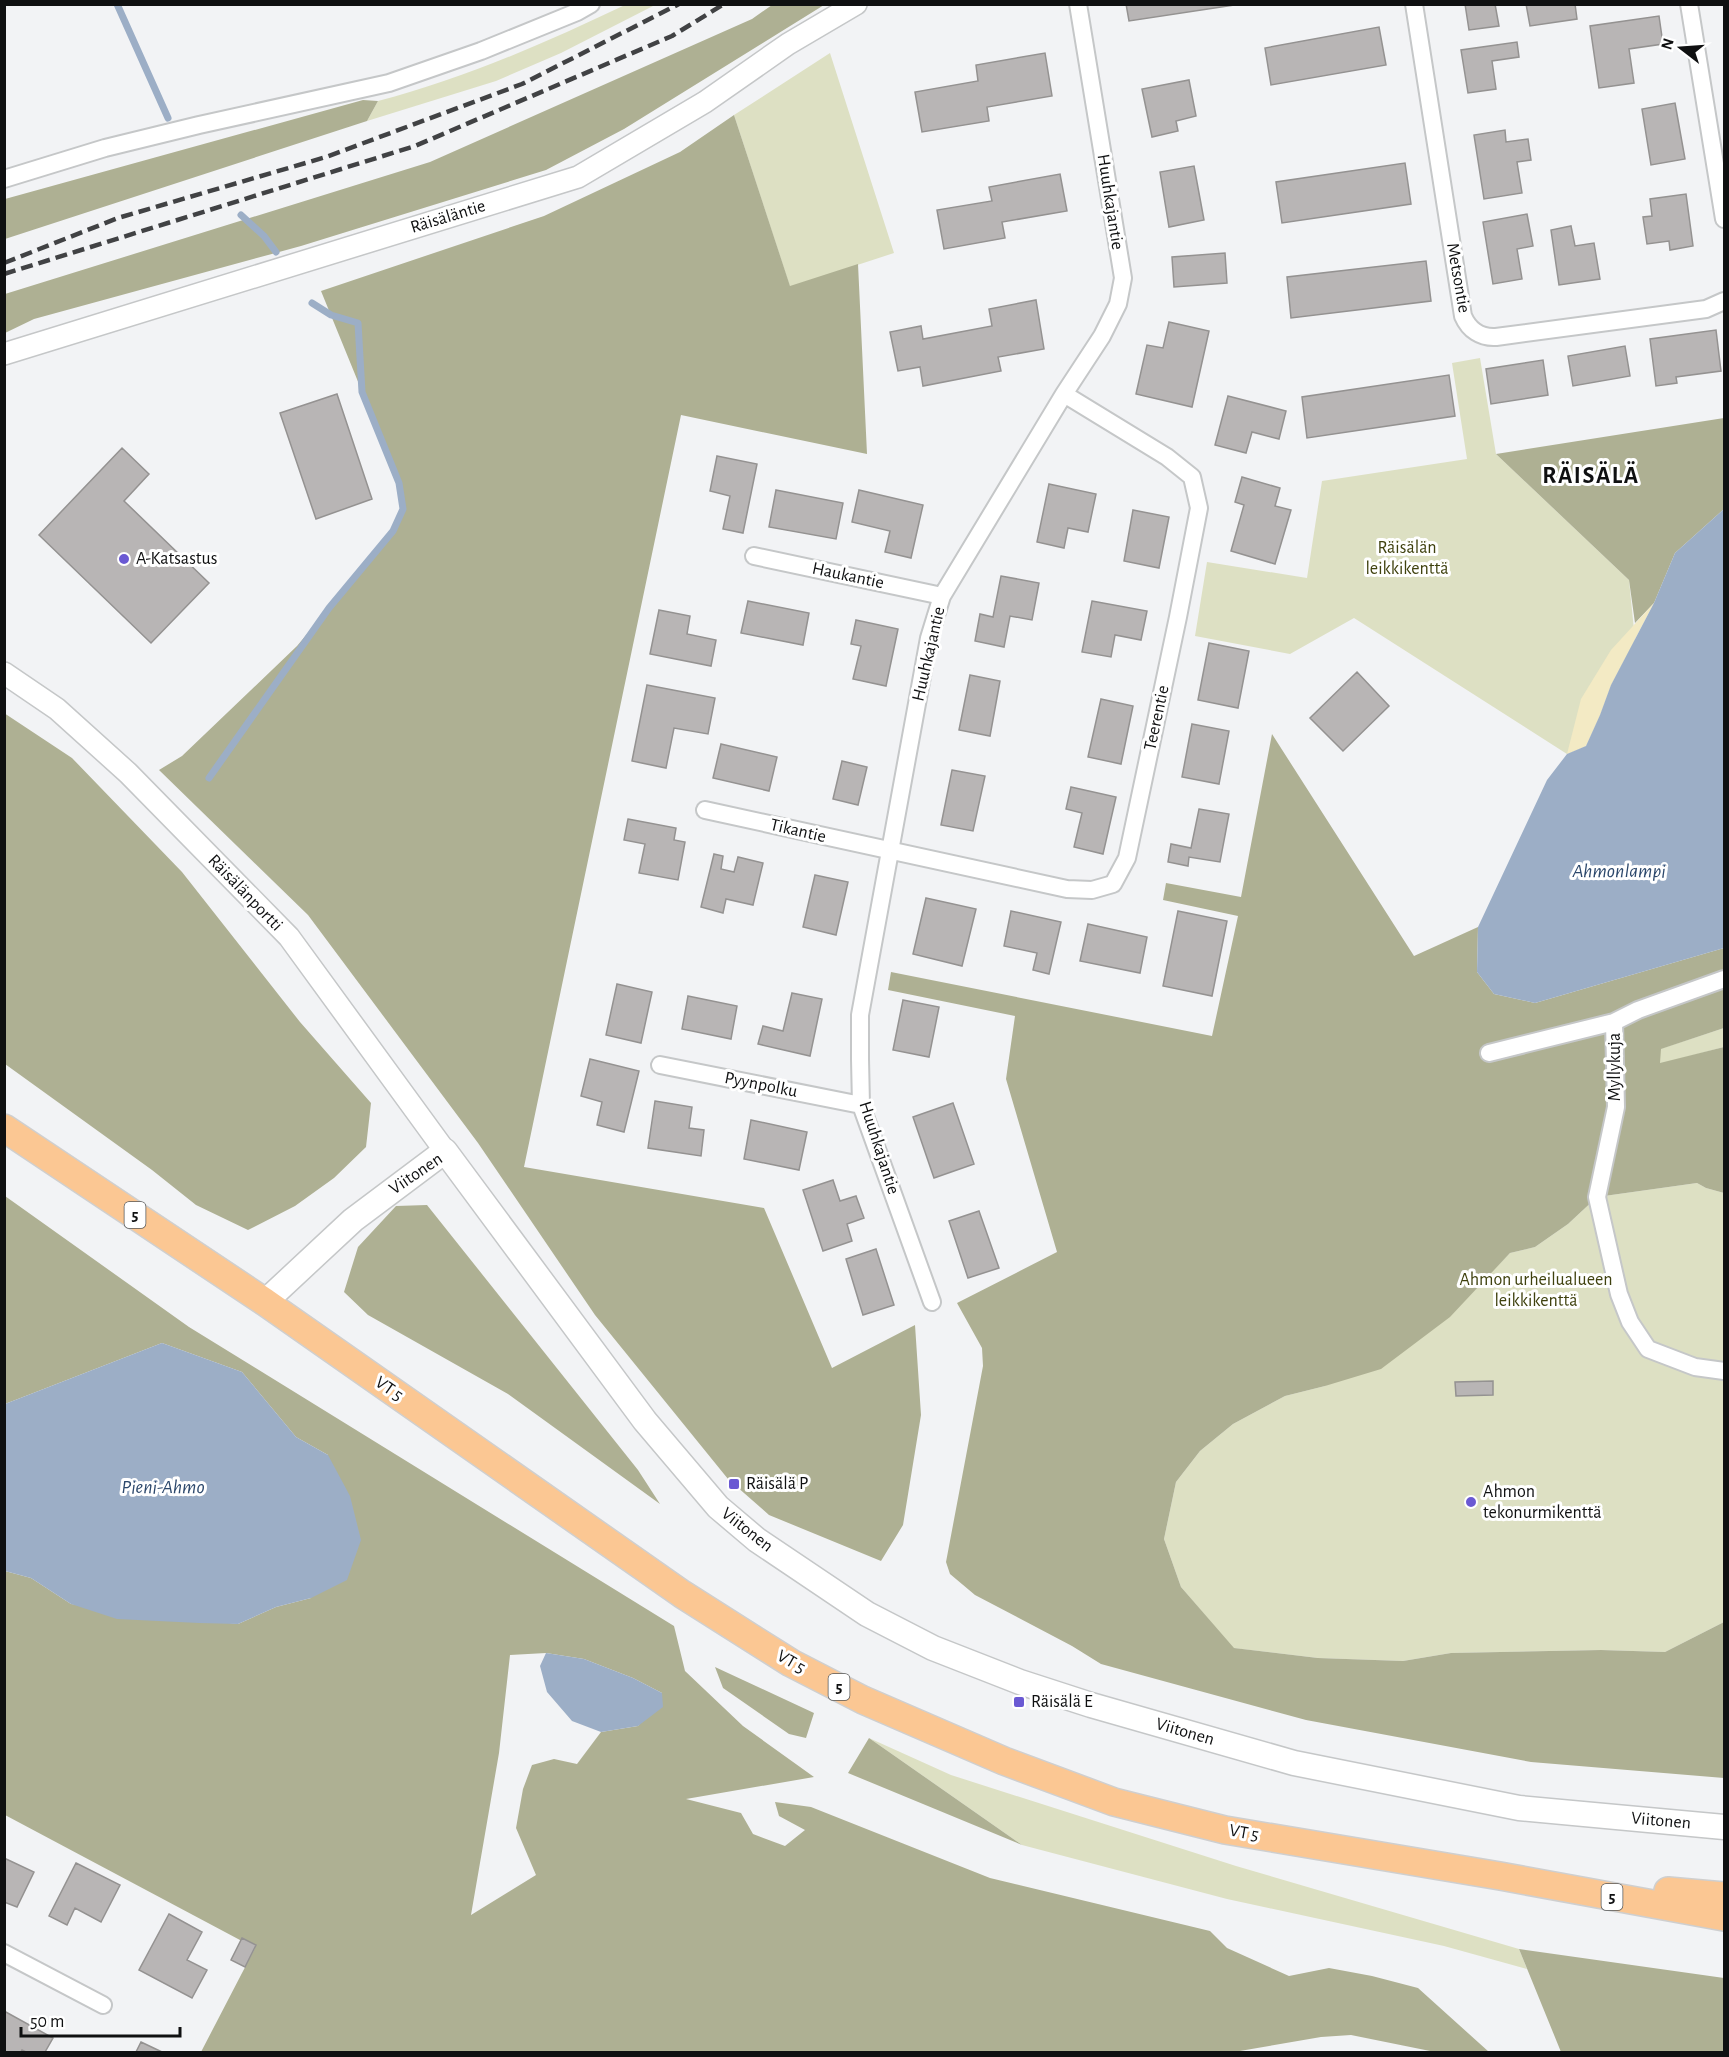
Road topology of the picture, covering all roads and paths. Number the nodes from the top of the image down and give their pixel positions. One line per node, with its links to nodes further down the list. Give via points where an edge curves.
1 (591, 4): 6 (street, via 481,51 389,83 189,127)
2 (856, 4): 9 (street, Räisäläntie, via 788,44 705,102 578,177)
3 (1078, 4): 10 (street, Huuhkajantie, via 1123,278 1118,304)
4 (1414, 4): 8 (street, Metsontie, via 1462,306 1471,329 1486,337 1496,337 1706,309)
5 (1689, 4): 7 (street)
6 (4, 179)
7 (1725, 219)
8 (1725, 301)
9 (4, 354)
10 (1064, 394): 12 (street, Huuhkajantie); 15 (street, Teerentie, via 1192,477 1199,508 1127,858 1113,884 1092,890 1067,889)
11 (754, 556): 12 (street, Haukantie)
12 (942, 596): 15 (street, Huuhkajantie, via 929,638)
13 (4, 673): 22 (street, Räisälänportti, via 57,709 128,772 289,937)
14 (705, 810): 15 (street, Tikantie)
15 (891, 852): 20 (street, Huuhkajantie, via 860,1015)
16 (1725, 980): 17 (street, Myllykuja)
17 (1614, 1022): 18 (street); 25 (street, Myllykuja, via 1616,1107 1598,1197 1619,1294 1629,1322 1648,1349 1695,1366)
18 (1489, 1053)
19 (660, 1065): 20 (street, Pyynpolku)
20 (861, 1105): 24 (street, Huuhkajantie)
21 (4, 1128): 23 (highway, 5)
22 (445, 1151): 23 (main road, Viitonen, via 353,1220); 26 (main road, Viitonen, via 645,1421 718,1507 766,1546 867,1614 933,1648 1020,1682 1294,1763 1519,1808)
23 (265, 1302): 27 (highway, VT 5 / 5, via 682,1594 791,1662 863,1700 1004,1761 1114,1802 1225,1830)
24 (932, 1302)
25 (1725, 1371)
26 (1725, 1827)
27 (1500, 1876): 28 (highway, VT 5 / 5); 29 (highway, VT 5 / 5)
28 (1725, 1896)
29 (1725, 1917)
30 (4, 1953): 31 (street)
31 (103, 2005)

